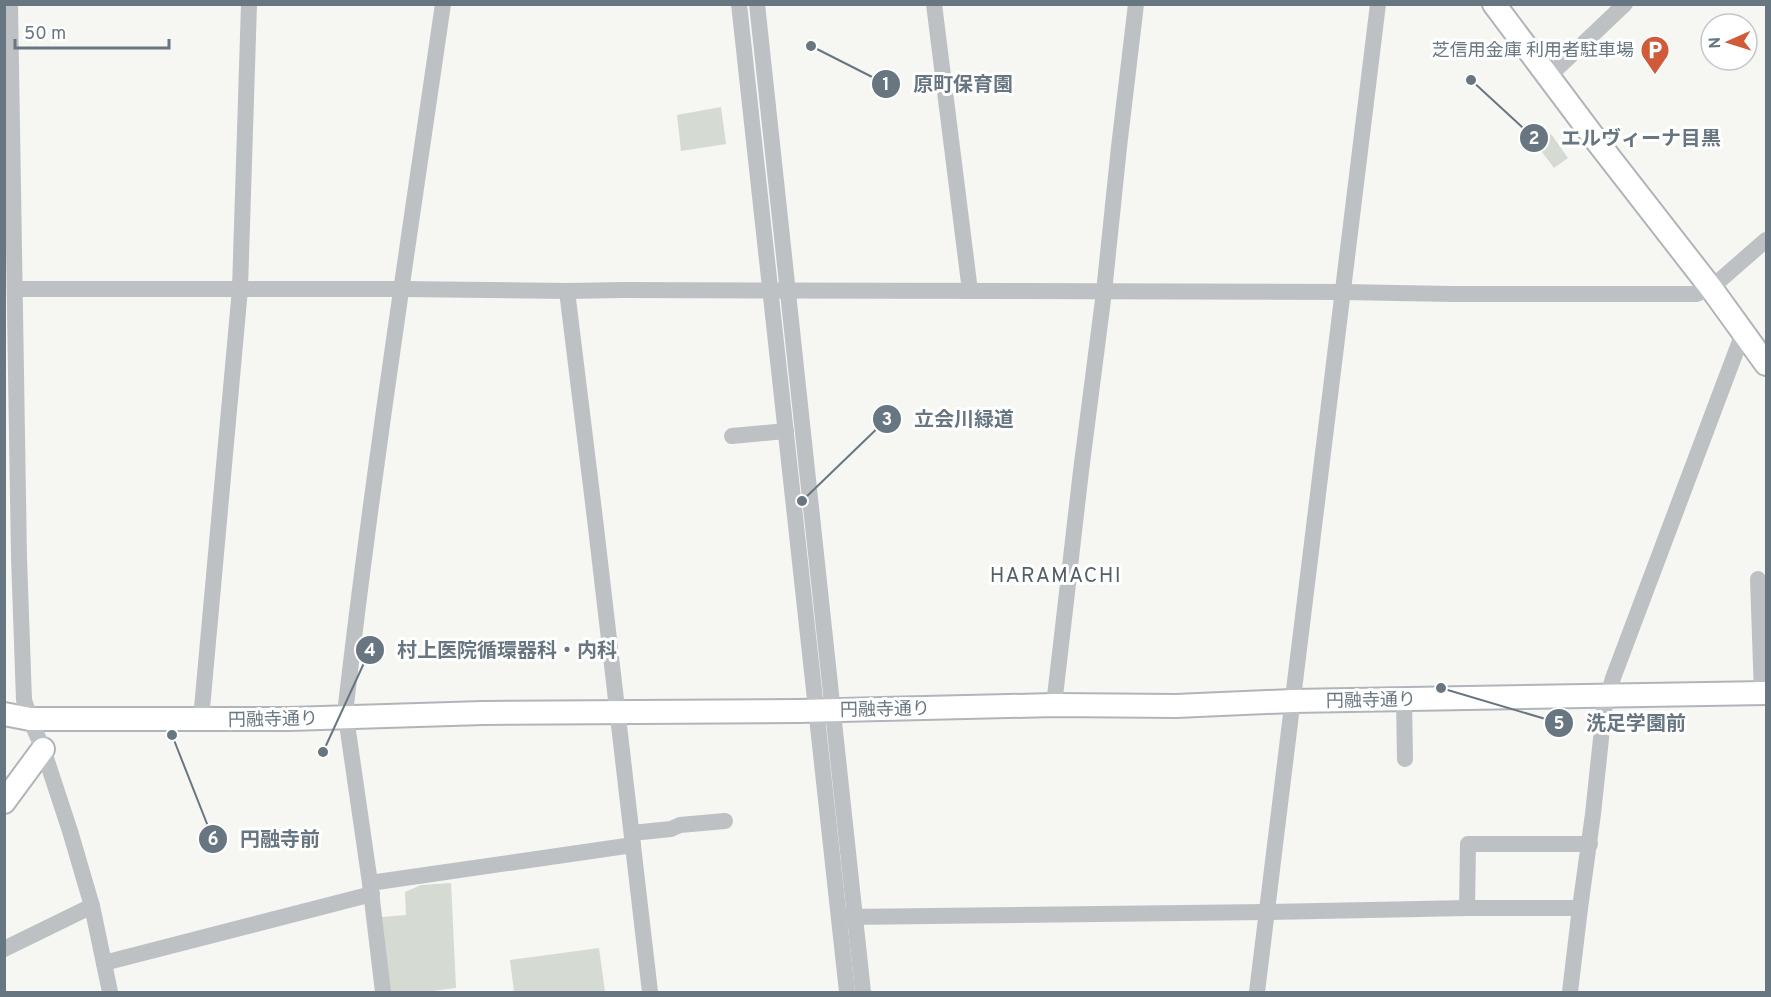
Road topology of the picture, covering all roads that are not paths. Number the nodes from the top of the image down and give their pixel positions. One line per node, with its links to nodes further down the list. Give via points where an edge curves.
1 (10, 4): 14 (street)
2 (249, 4): 15 (street)
3 (443, 4): 16 (street)
4 (739, 4): 18 (street)
5 (757, 4): 19 (street)
6 (934, 4): 20 (street)
7 (1136, 4): 21 (street)
8 (1378, 4): 22 (street)
9 (1494, 4): 11 (street)
10 (1625, 4): 11 (street)
11 (1548, 77): 13 (street)
12 (1767, 240): 13 (street)
13 (1711, 288): 22 (street, via 1696,294); 23 (street)
14 (15, 289): 15 (street); 37 (street, via 19,558 24,700)
15 (240, 289): 16 (street); 38 (street)
16 (402, 289): 17 (street); 36 (street)
17 (567, 291): 18 (street); 34 (street)
18 (771, 291): 19 (street); 25 (street)
19 (788, 291): 20 (street); 33 (street)
20 (970, 291): 21 (street)
21 (1104, 292): 22 (street); 32 (street)
22 (1343, 292): 31 (street)
23 (1743, 333): 24 (street); 29 (street)
24 (1767, 364)
25 (786, 431): 26 (street); 33 (street)
26 (732, 436)
27 (1758, 579): 28 (street)
28 (1764, 694): 29 (street, 円融寺通り)
29 (1608, 695): 30 (street, 円融寺通り); 44 (street)
30 (1404, 700): 31 (street, 円融寺通り); 40 (street)
31 (1292, 701): 32 (street, 円融寺通り, via 1176,706); 49 (street)
32 (1054, 705): 33 (street, 円融寺通り)
33 (825, 710): 34 (street, 円融寺通り); 50 (street)
34 (617, 712): 36 (street, 円融寺通り); 43 (street)
35 (4, 714): 37 (street, 円融寺通り)
36 (346, 717): 38 (street, 円融寺通り); 45 (street)
37 (30, 719): 38 (street, 円融寺通り); 39 (street)
38 (201, 719)
39 (43, 749): 41 (street); 46 (street)
40 (1405, 759)
41 (4, 802)
42 (725, 821): 43 (street, via 680,825)
43 (632, 839): 45 (street); 55 (street)
44 (1590, 844): 47 (street, via 1468,844); 48 (street)
45 (371, 889): 52 (street); 54 (street)
46 (92, 906): 51 (street); 52 (street)
47 (1467, 908): 48 (street); 49 (street)
48 (1580, 908): 59 (street)
49 (1266, 912): 50 (street); 58 (street)
50 (847, 917): 56 (street); 57 (street)
51 (4, 949)
52 (104, 963): 53 (street)
53 (110, 993)
54 (383, 993)
55 (650, 993)
56 (847, 993)
57 (863, 993)
58 (1257, 993)
59 (1570, 993)

